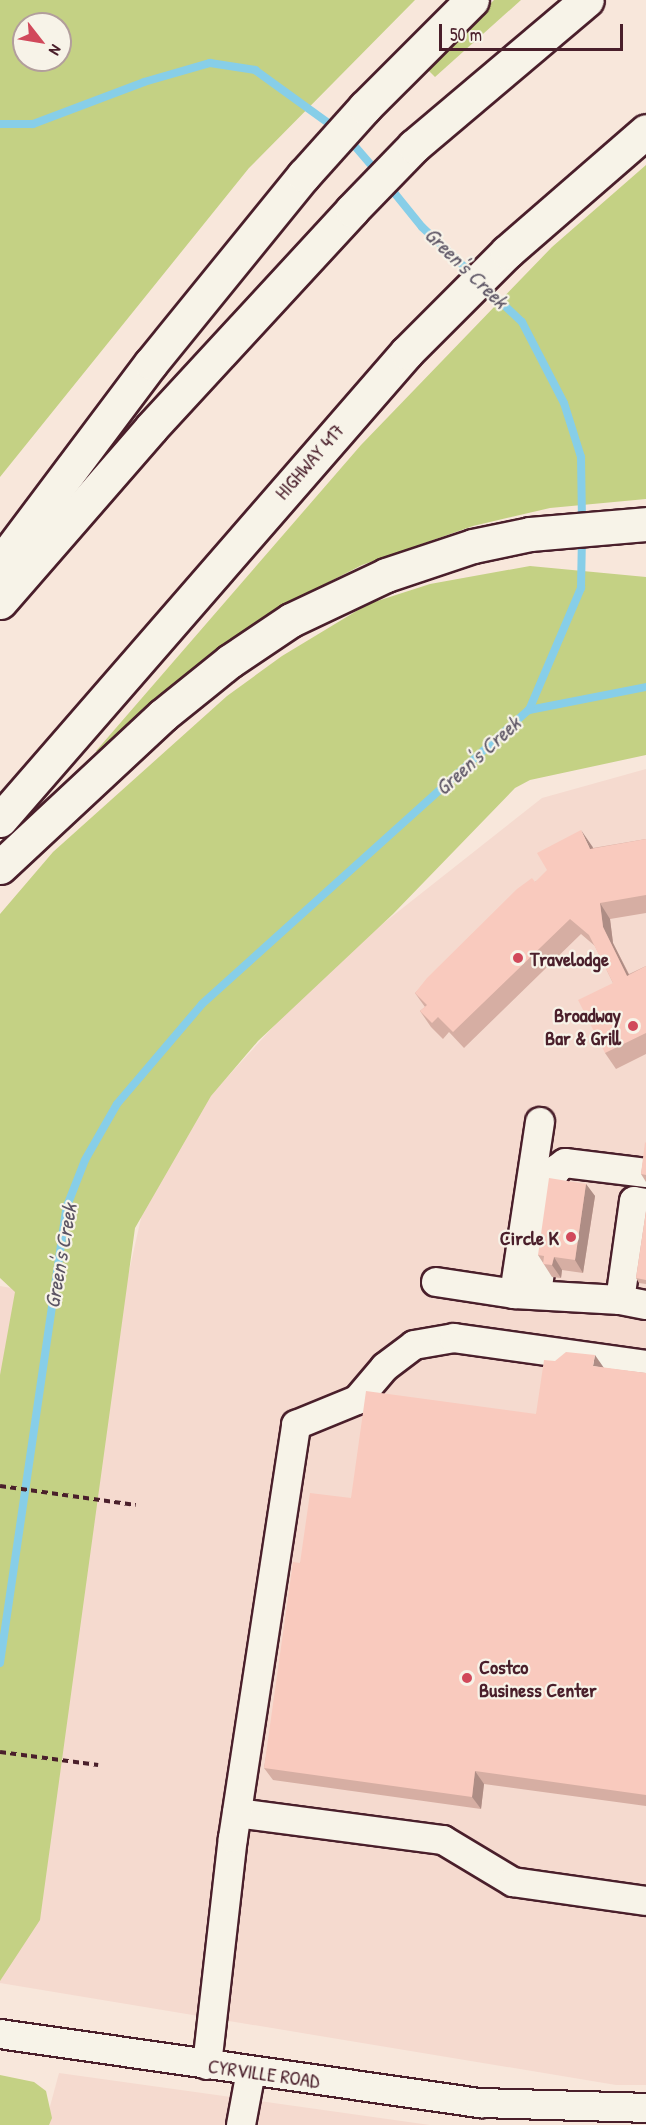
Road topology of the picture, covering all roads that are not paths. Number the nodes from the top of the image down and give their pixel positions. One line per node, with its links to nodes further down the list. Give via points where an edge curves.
1 (472, 0): 5 (highway, via 365,107 304,175 151,363)
2 (587, 0): 6 (highway, via 414,146 151,428)
3 (646, 131): 7 (highway, HIGHWAY 417, via 507,252 439,318 324,443)
4 (640, 524): 8 (highway, via 530,534 473,546 395,571 325,603 262,639 134,740)
5 (0, 564)
6 (0, 602)
7 (0, 820)
8 (0, 867)
9 (540, 1122): 13 (street)
10 (634, 1172): 11 (street); 13 (street, via 565,1163 557,1168)
11 (640, 1202): 14 (street)
12 (436, 1282): 13 (street)
13 (525, 1294): 14 (street)
14 (633, 1302)
15 (646, 1365): 16 (street, via 454,1338 414,1345 385,1367 357,1400 296,1425)
16 (237, 1813): 17 (street, via 442,1840 513,1882); 19 (street)
17 (646, 1901)
18 (0, 2034): 19 (street, CYRVILLE ROAD)
19 (207, 2065): 20 (street, CYRVILLE ROAD)
20 (250, 2071): 22 (street, CYRVILLE ROAD); 24 (street)
21 (646, 2108): 23 (street, CYRVILLE ROAD)
22 (480, 2114): 23 (street, CYRVILLE ROAD)
23 (526, 2116): 25 (street, CYRVILLE ROAD)
24 (241, 2125)
25 (601, 2125)

